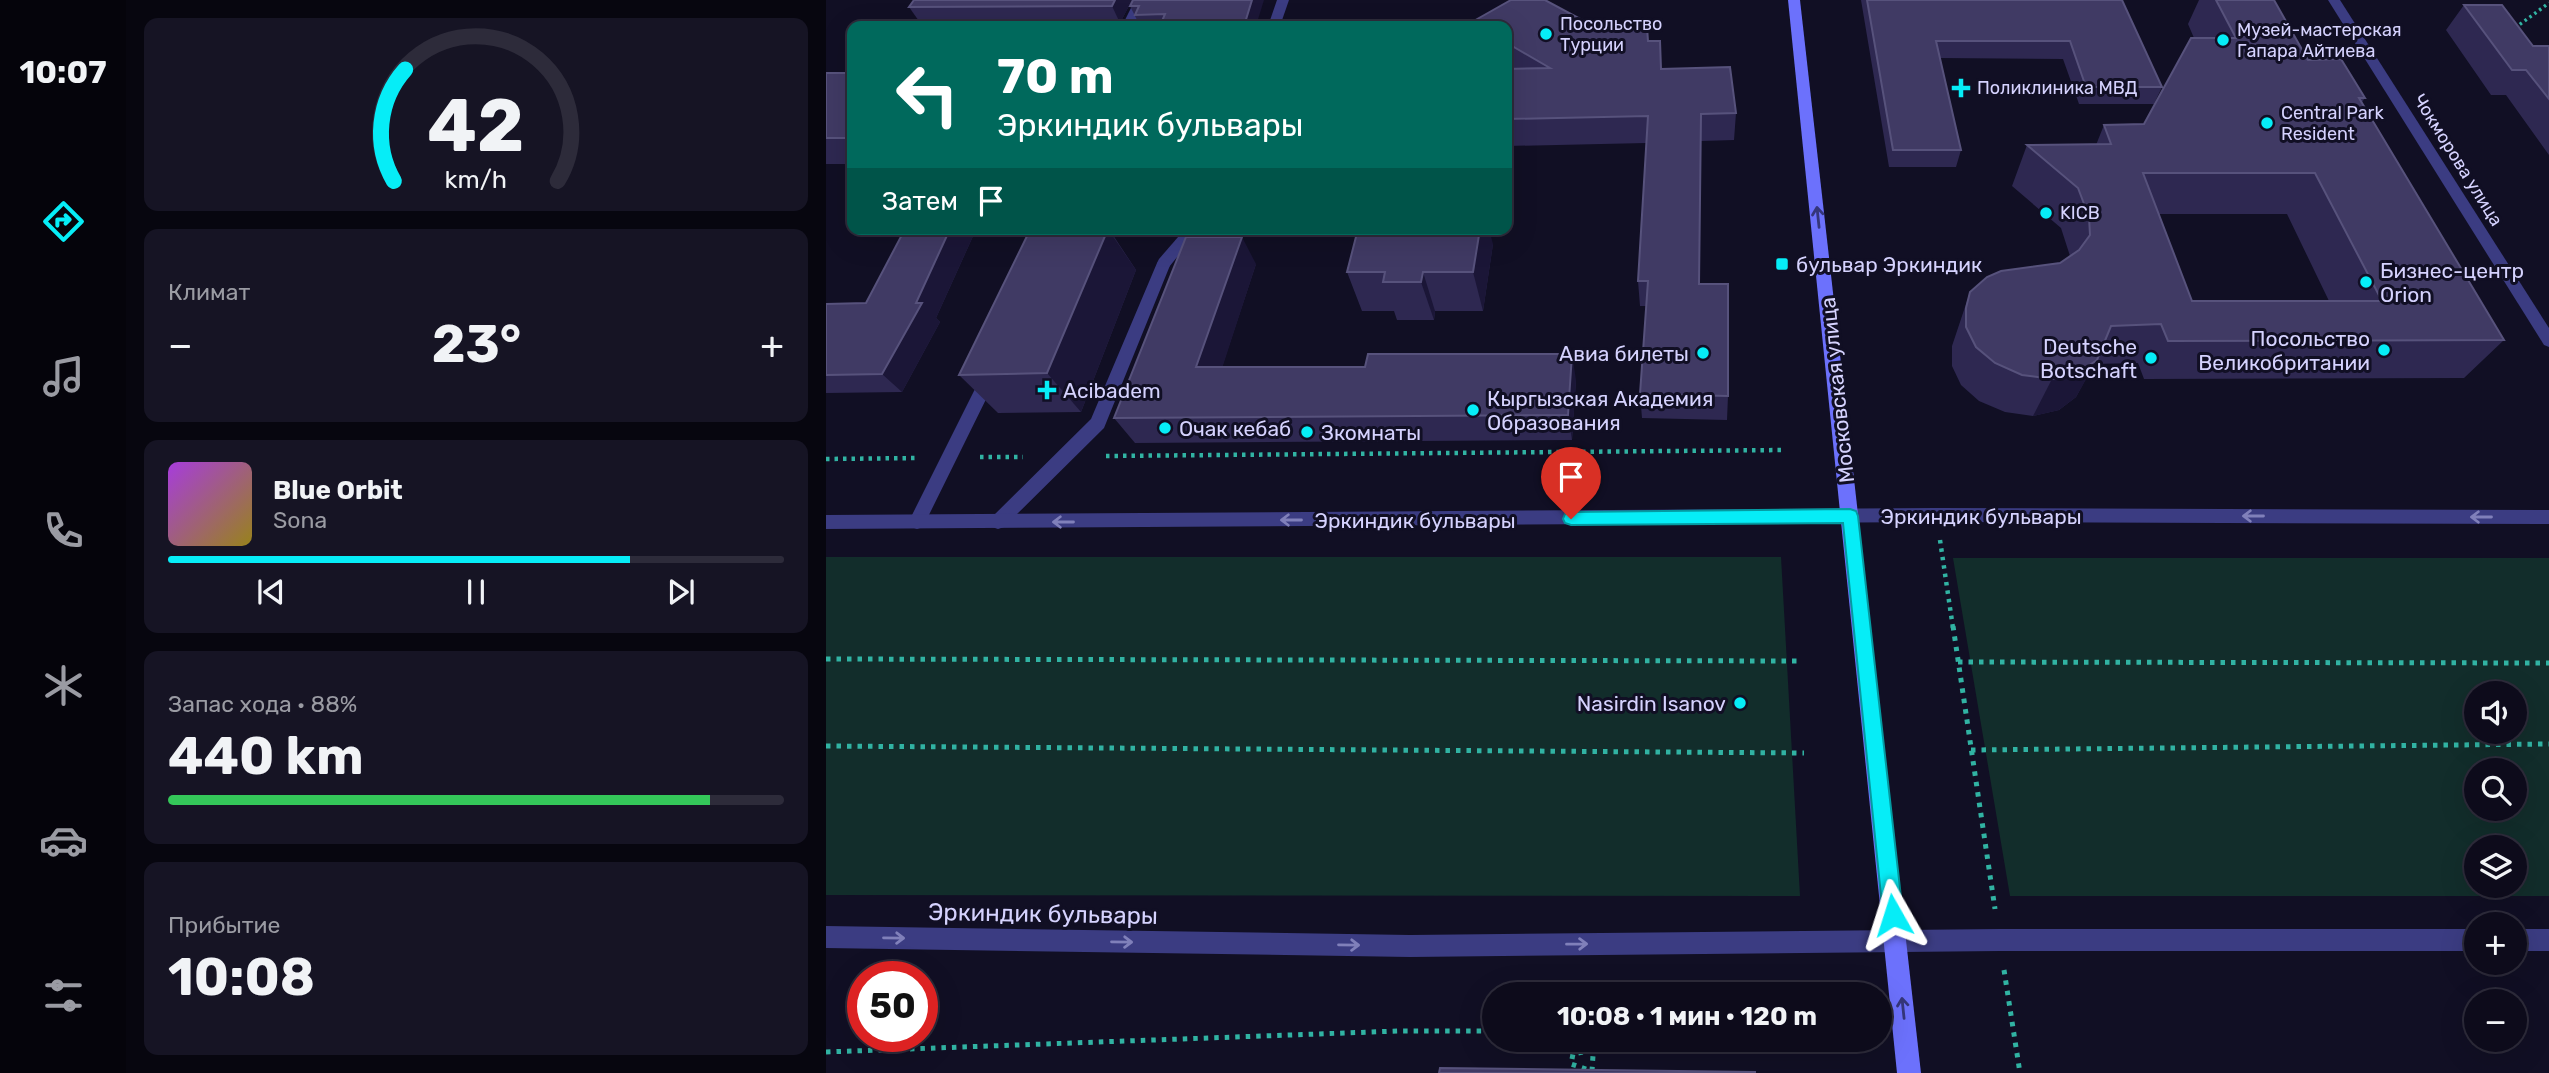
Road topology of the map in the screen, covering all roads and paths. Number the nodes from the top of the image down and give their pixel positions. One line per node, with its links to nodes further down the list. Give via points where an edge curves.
1 (1141, 0): 6 (street)
2 (1283, 0): 7 (street)
3 (1794, 0): 17 (main road, Московская улица, one-way to 3)
4 (2334, 0): 10 (street, Чокморова улица)
5 (2549, 3): 8 (path)
6 (1130, 21)
7 (1275, 21)
8 (2508, 33)
9 (1188, 235): 13 (street, via 1164,263 1098,423)
10 (2549, 341)
11 (997, 362): 14 (street)
12 (1784, 450): 13 (path)
13 (1064, 457): 14 (path); 21 (street)
14 (949, 458): 15 (path); 20 (street)
15 (826, 459)
16 (1936, 515): 17 (street, Эркиндик бульвары); 18 (street, Эркиндик бульвары, one-way to 16); 24 (path)
17 (1850, 516): 21 (street, Эркиндик бульвары, one-way to 21); 35 (main road, Московская улица)
18 (2549, 517)
19 (826, 522): 20 (street, Эркиндик бульвары)
20 (917, 522): 21 (street, Эркиндик бульвары)
21 (998, 522)
22 (826, 659): 23 (path)
23 (1798, 661)
24 (1958, 662): 25 (path); 28 (path)
25 (2549, 663)
26 (2549, 744): 28 (path)
27 (826, 746): 29 (path)
28 (1971, 750): 31 (path)
29 (1804, 753)
30 (826, 937): 35 (street, Эркиндик бульвары, one-way to 35, via 1410,946)
31 (2000, 940): 32 (street, Эркиндик бульвары); 35 (street, Эркиндик бульвары); 40 (path)
32 (2464, 940)
33 (2527, 940): 34 (street)
34 (2549, 940)
35 (1896, 943): 39 (main road, Московская улица, one-way to 35)
36 (1482, 1031): 38 (path)
37 (1593, 1050): 37 (path, via 1573,1054 1571,1064 1592,1071)
38 (826, 1052)
39 (1909, 1073)
40 (2020, 1073)

